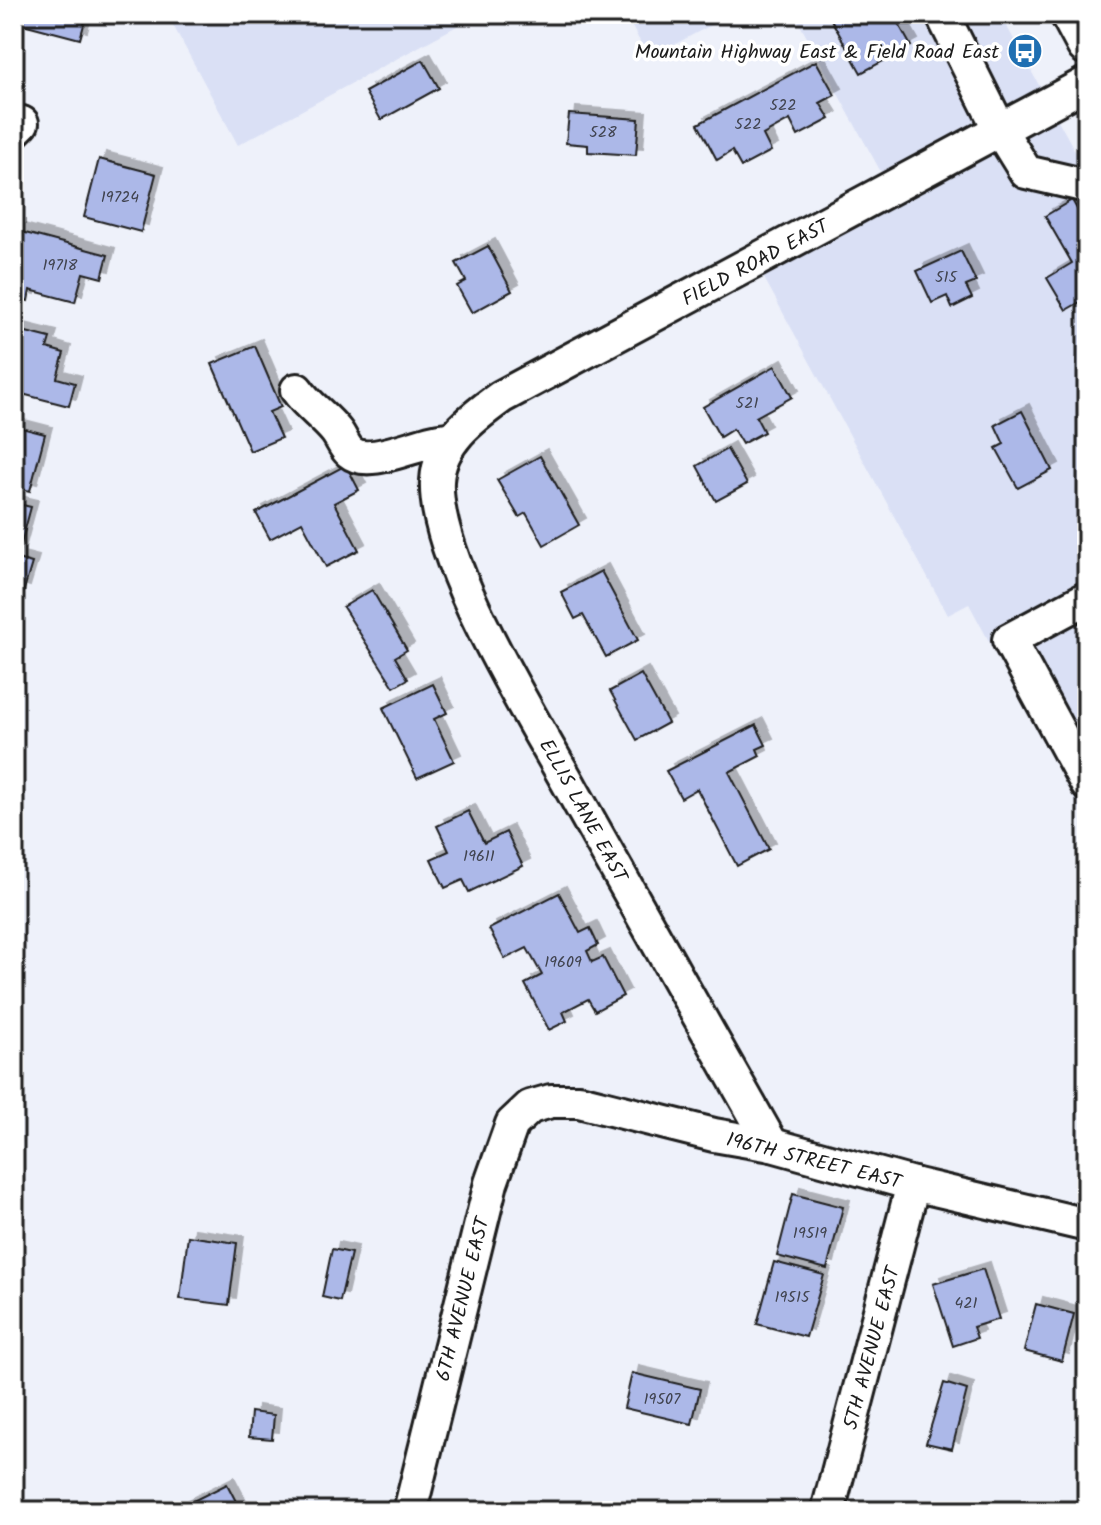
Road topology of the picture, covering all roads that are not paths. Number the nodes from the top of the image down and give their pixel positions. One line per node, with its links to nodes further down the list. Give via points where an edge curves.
1 (942, 14): 5 (street)
2 (1071, 14): 3 (main road)
3 (1087, 44)
4 (1087, 83): 5 (street, FIELD ROAD EAST)
5 (1000, 130): 6 (street, via 1026,172); 8 (street, FIELD ROAD EAST, via 501,397 473,417)
6 (1087, 186)
7 (297, 390): 8 (street, via 349,451 362,458 437,438)
8 (447, 450): 12 (street, ELLIS LANE EAST, via 437,481 450,554 511,678)
9 (1087, 598): 10 (street, via 1009,640)
10 (1087, 784)
11 (540, 1104): 12 (street, 196TH STREET EAST, via 579,1101); 15 (street, 6TH AVENUE EAST, via 520,1114 504,1141)
12 (772, 1145): 13 (street, 196TH STREET EAST)
13 (913, 1184): 14 (street, 196TH STREET EAST); 16 (street, 5TH AVENUE EAST)
14 (1087, 1225)
15 (410, 1511)
16 (828, 1511)

